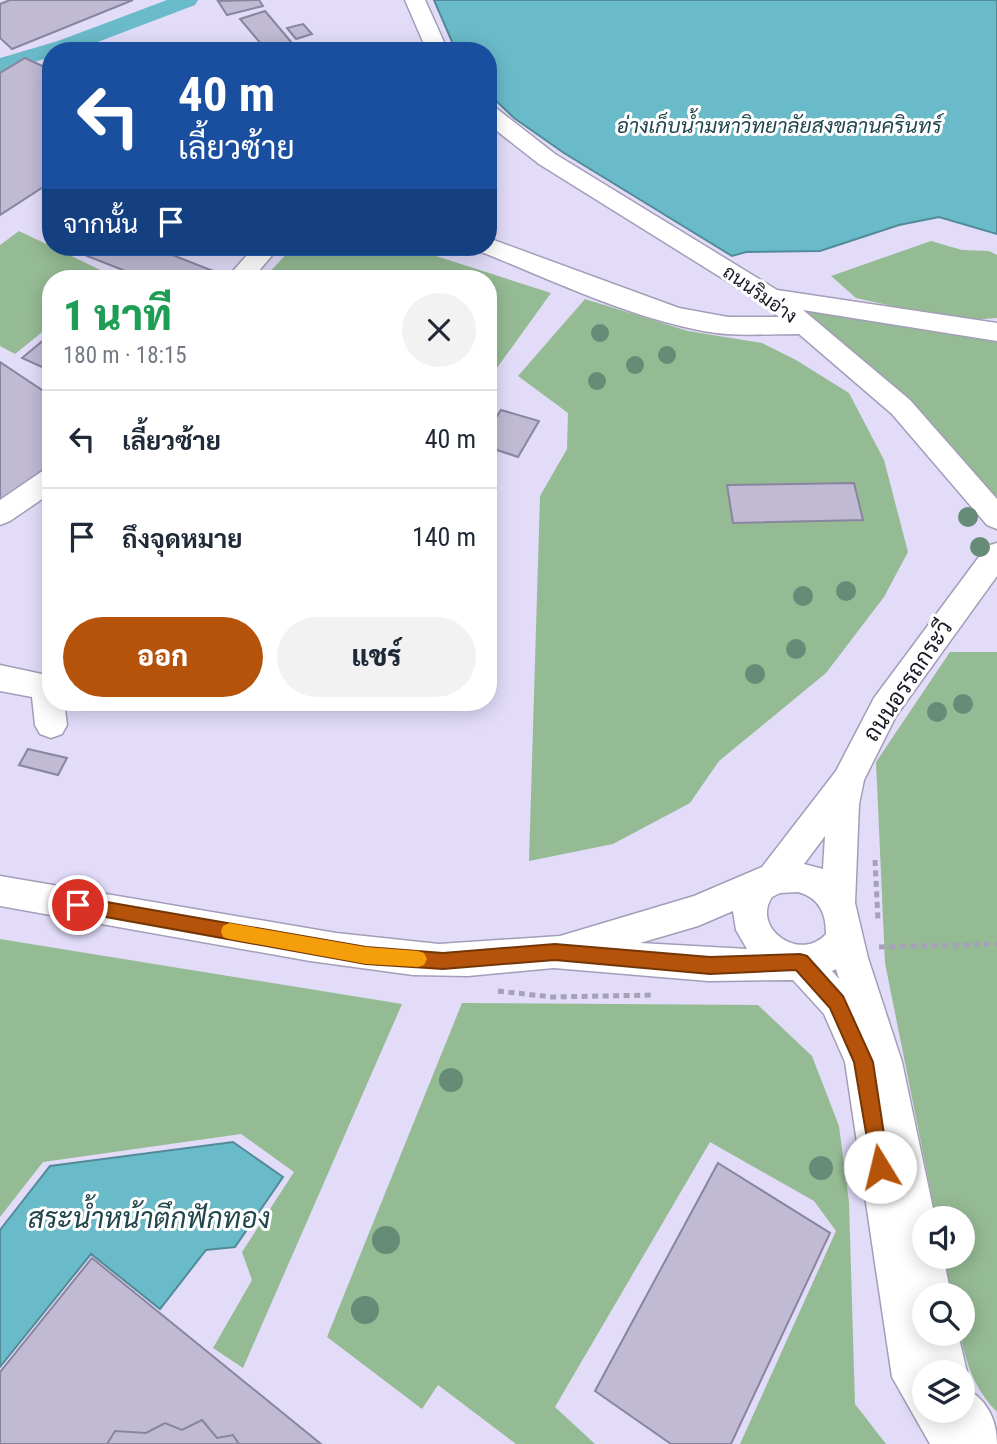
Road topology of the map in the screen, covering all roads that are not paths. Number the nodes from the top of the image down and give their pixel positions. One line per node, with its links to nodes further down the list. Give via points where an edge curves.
1 (415, 0): 2 (street)
2 (434, 42)
3 (497, 120): 7 (street, ถนนริมอ่าง, via 547,159)
4 (497, 249): 8 (street, via 634,301 702,321)
5 (259, 256): 6 (street)
6 (246, 270)
7 (771, 297): 8 (street, ถนนริมอ่าง); 9 (street)
8 (805, 325): 12 (street, ถนนริมอ่าง, via 913,419)
9 (997, 332)
10 (42, 485): 11 (street)
11 (0, 514)
12 (997, 518)
13 (997, 554): 18 (street, ถนนอรรถกระวี, via 886,707)
14 (0, 678): 15 (street)
15 (42, 686)
16 (49, 711): 17 (street)
17 (51, 725)
18 (848, 779): 19 (street); 21 (street, ถนนอรรถกระวี, via 843,804)
19 (774, 878): 21 (street, via 813,880 831,893); 22 (street, via 698,909); 23 (street, via 761,886 750,903 752,930 772,953)
20 (0, 891): 22 (street, via 366,956 443,961)
21 (843, 927): 23 (street, via 839,944 828,955); 24 (street, via 884,1062)
22 (555, 952): 23 (street, via 710,966)
23 (800, 962): 25 (street, via 837,1002 863,1062)
24 (929, 1283)
25 (912, 1371)
26 (941, 1423): 28 (street)
27 (971, 1423): 29 (street)
28 (955, 1444)
29 (984, 1444)

